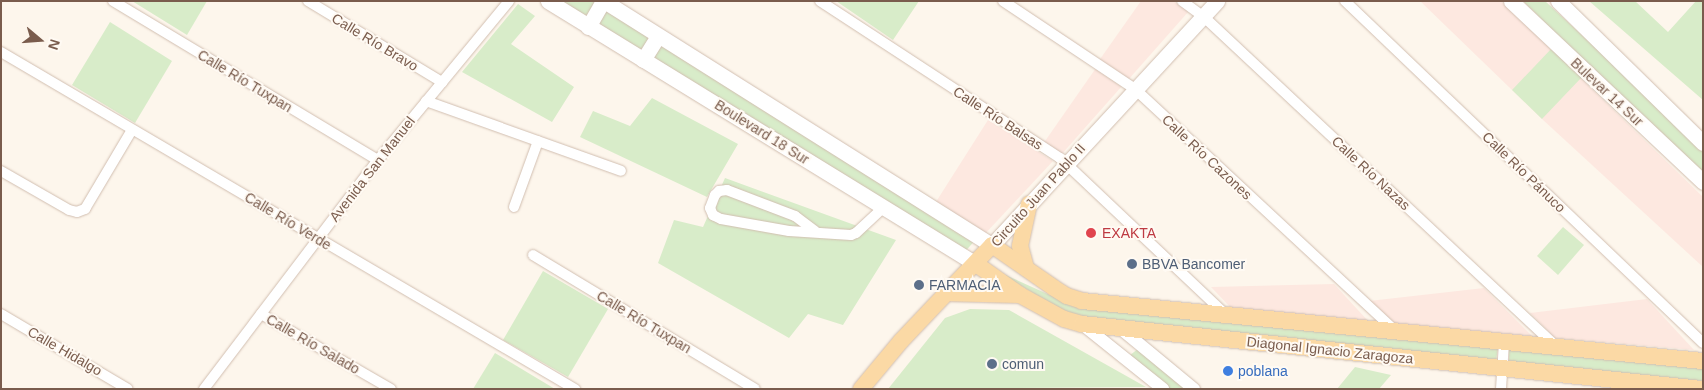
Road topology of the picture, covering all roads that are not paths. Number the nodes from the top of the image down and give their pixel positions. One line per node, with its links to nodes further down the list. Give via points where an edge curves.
1 (113, 1): 26 (street, Calle Río Tuxpan)
2 (308, 1): 19 (street, Calle Río Bravo)
3 (509, 1): 19 (street, Avenida San Manuel)
4 (548, 1): 14 (main road, Boulevard 18 Sur)
5 (603, 1): 14 (main road); 15 (main road, Boulevard 18 Sur)
6 (820, 1): 27 (street, Calle Río Balsas)
7 (1003, 1): 20 (street, Calle Río Cazones)
8 (1182, 1): 13 (street, Calle Río Nazas)
9 (1217, 1): 13 (main road, Circuito Juan Pablo II)
10 (1345, 1): 49 (street, Calle Río Pánuco)
11 (1511, 1): 30 (main road, Bulevar 14 Sur)
12 (1558, 1): 25 (main road)
13 (1203, 16): 20 (main road, Circuito Juan Pablo II); 50 (street, Calle Río Nazas)
14 (588, 27): 17 (main road, Boulevard 18 Sur)
15 (658, 36): 17 (main road); 18 (main road, Boulevard 18 Sur)
16 (1, 52): 23 (street, Calle Río Verde)
17 (643, 60): 22 (main road, Boulevard 18 Sur)
18 (731, 81): 22 (main road); 36 (main road, Boulevard 18 Sur)
19 (442, 82): 21 (street, Avenida San Manuel)
20 (1135, 89): 27 (main road, Circuito Juan Pablo II); 47 (street, Calle Río Cazones)
21 (426, 101): 24 (street); 26 (street, Avenida San Manuel)
22 (716, 104): 33 (main road, Boulevard 18 Sur)
23 (132, 130): 28 (street, via 84,208 77,212 68,210); 35 (street, Calle Río Verde)
24 (538, 141): 29 (street); 32 (street)
25 (1703, 144)
26 (378, 160): 35 (street, Avenida San Manuel)
27 (1066, 164): 31 (main road, Circuito Juan Pablo II); 44 (street, Calle Río Balsas)
28 (1, 171)
29 (621, 171)
30 (1703, 182)
31 (1029, 204): 36 (main road, Circuito Juan Pablo II); 39 (main road, via 1020,246)
32 (514, 207)
33 (884, 207): 34 (street, via 856,233 844,235); 38 (main road, Boulevard 18 Sur)
34 (815, 231): 34 (street, via 789,231 721,219 713,216 710,208 715,195 726,190 795,216)
35 (318, 239): 43 (street, Avenida San Manuel); 56 (street, Calle Río Verde)
36 (992, 245): 38 (main road, Circuito Juan Pablo II); 39 (main road, Diagonal Ignacio Zaragoza)
37 (533, 255): 57 (street, Calle Río Tuxpan)
38 (976, 264): 40 (main road, Circuito Juan Pablo II); 41 (main road, Diagonal Ignacio Zaragoza)
39 (1026, 268): 44 (main road, Diagonal Ignacio Zaragoza, via 1074,299)
40 (946, 294): 41 (main road); 58 (main road, Circuito Juan Pablo II)
41 (1020, 295): 45 (main road, Diagonal Ignacio Zaragoza, via 1064,319)
42 (1, 314): 53 (street, Calle Hidalgo)
43 (261, 314): 54 (street, Avenida San Manuel); 55 (street, Calle Río Salado)
44 (1226, 315): 47 (main road, Diagonal Ignacio Zaragoza)
45 (1082, 324): 46 (main road, Diagonal Ignacio Zaragoza); 59 (street)
46 (1120, 328): 52 (main road, Diagonal Ignacio Zaragoza); 60 (street)
47 (1396, 332): 48 (main road, Diagonal Ignacio Zaragoza)
48 (1504, 342): 50 (main road, Diagonal Ignacio Zaragoza); 52 (street)
49 (1703, 343)
50 (1557, 347): 51 (main road, Diagonal Ignacio Zaragoza)
51 (1703, 362)
52 (1503, 368): 61 (street); 62 (main road, Diagonal Ignacio Zaragoza)
53 (128, 389)
54 (204, 389)
55 (391, 389)
56 (575, 389)
57 (755, 389)
58 (861, 389)
59 (1163, 389)
60 (1194, 389)
61 (1501, 389)
62 (1701, 389)

